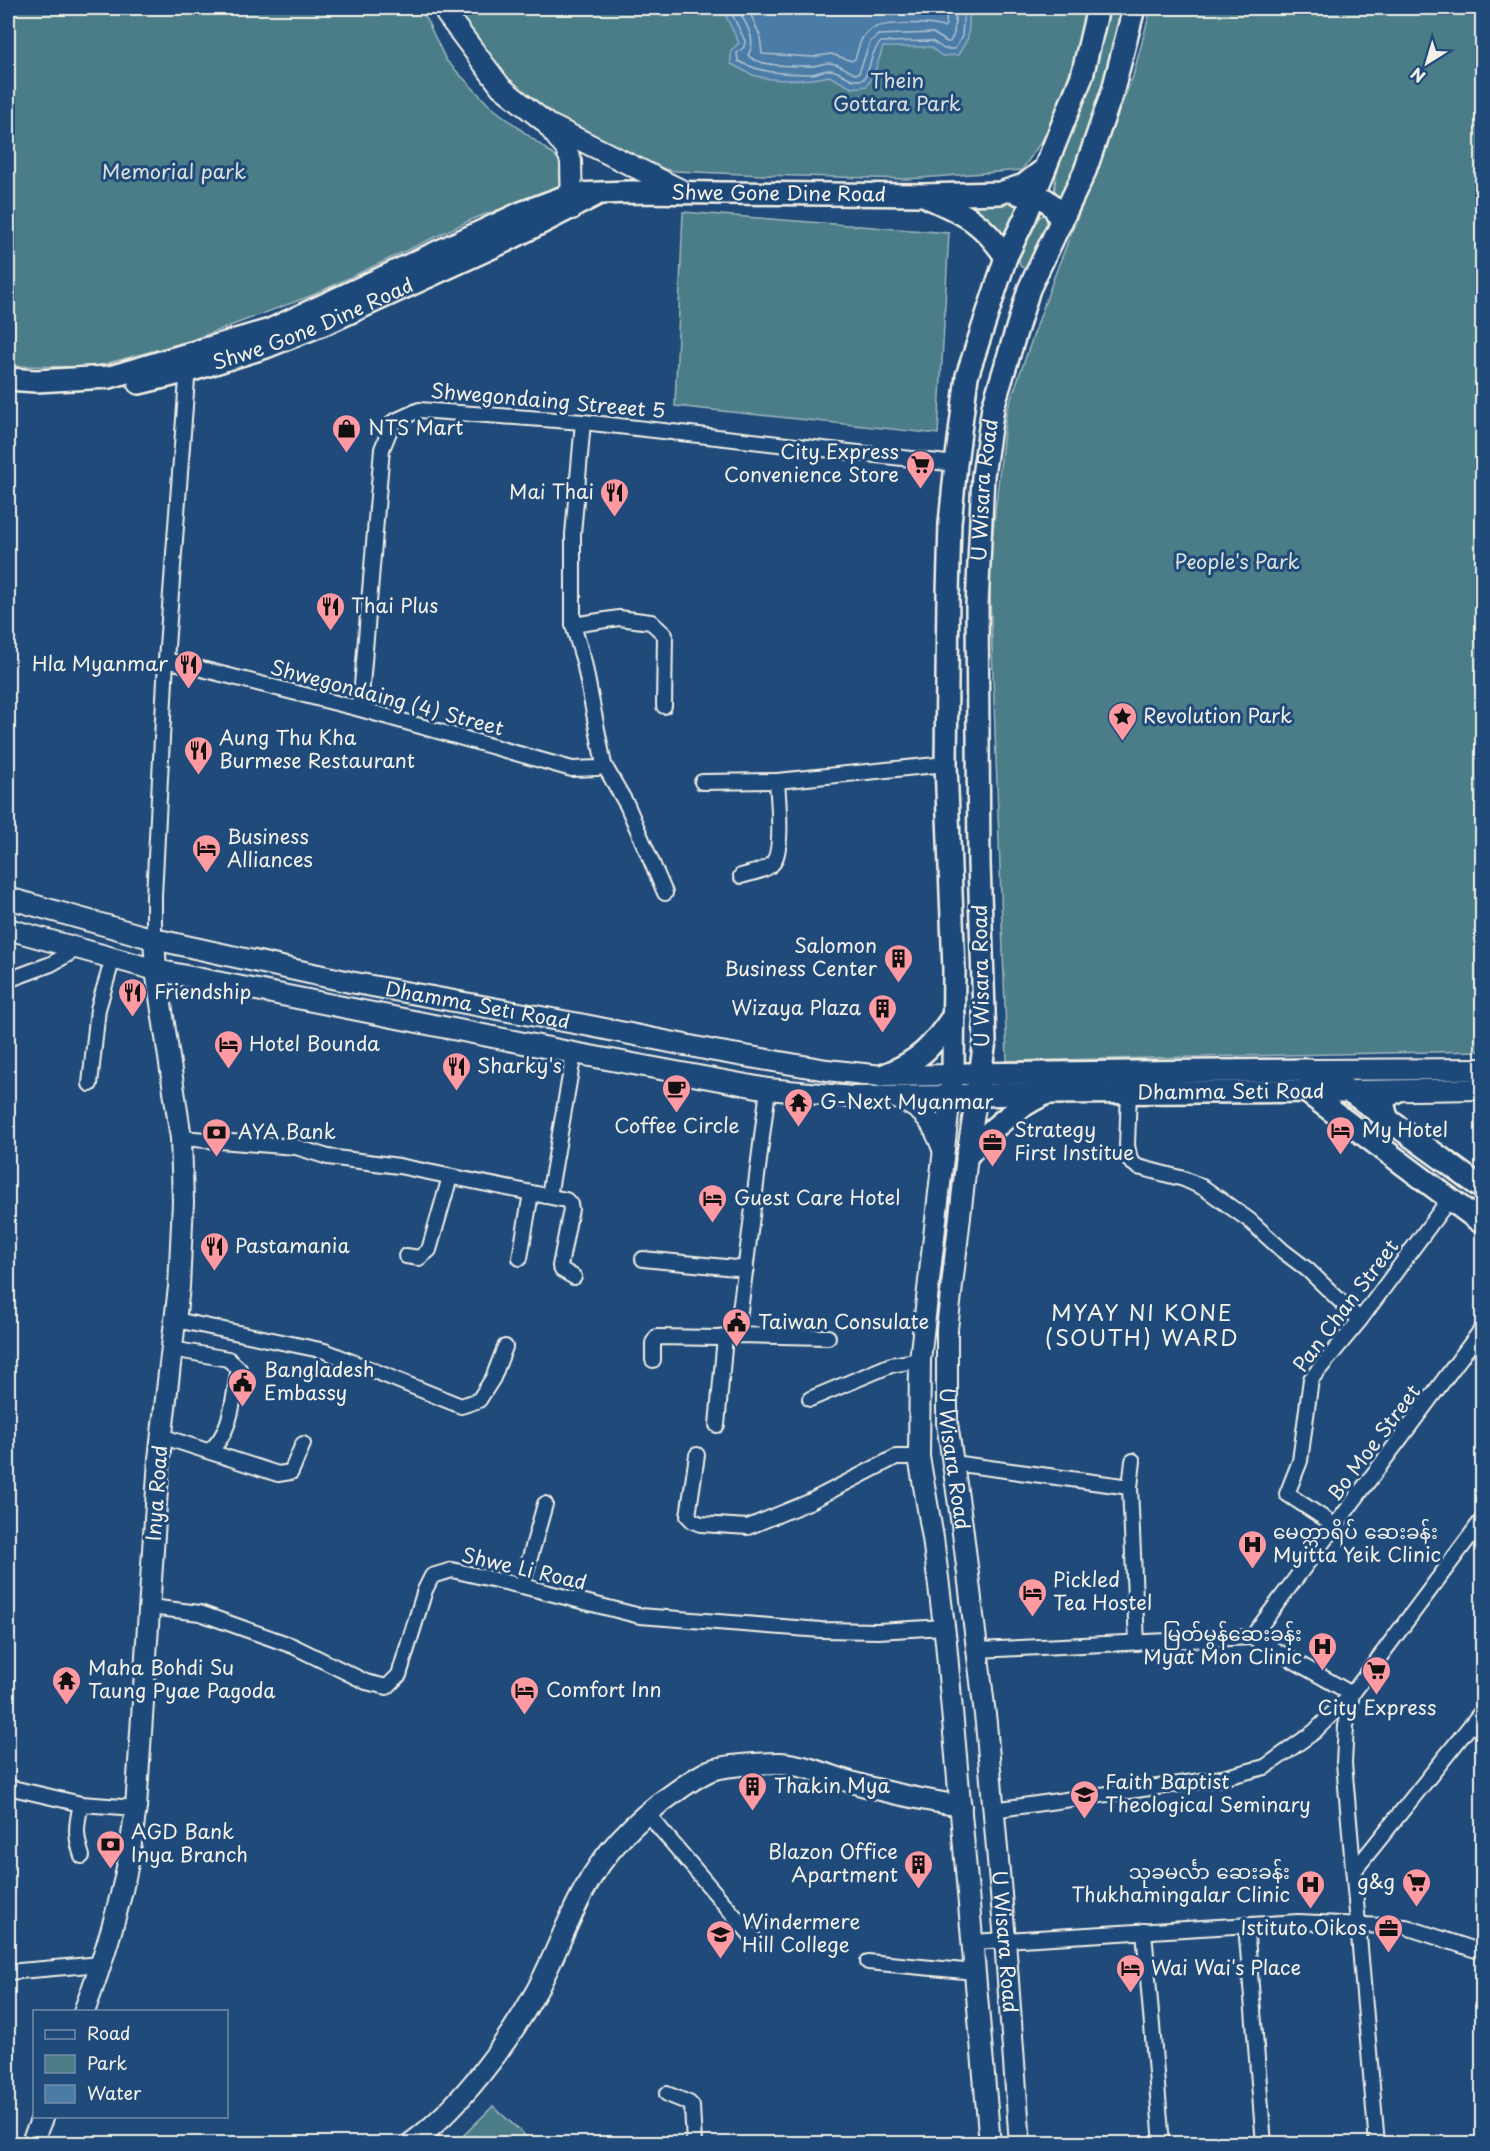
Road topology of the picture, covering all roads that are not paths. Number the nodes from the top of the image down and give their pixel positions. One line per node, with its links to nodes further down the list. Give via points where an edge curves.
1 (444, 8): 4 (main road, via 501,87)
2 (1098, 8): 5 (main road, U Wisara Road, via 1082,76)
3 (1134, 8): 11 (main road, U Wisara Road, via 1113,90 1085,171)
4 (545, 122): 7 (main road); 10 (main road, via 569,155)
5 (1043, 171): 6 (main road, Shwe Gone Dine Road, via 1024,185); 9 (main road, U Wisara Road)
6 (1000, 193): 8 (main road, Shwe Gone Dine Road); 9 (main road)
7 (689, 194): 8 (main road, Shwe Gone Dine Road); 10 (main road, Shwe Gone Dine Road, via 600,193)
8 (923, 195): 12 (main road, Shwe Gone Dine Road, via 981,226)
9 (1033, 195): 11 (main road, via 1056,208); 12 (main road, U Wisara Road)
10 (572, 201): 15 (main road, Shwe Gone Dine Road, via 331,321 266,347)
11 (1061, 223): 14 (main road, U Wisara Road)
12 (1006, 257): 13 (main road, U Wisara Road)
13 (998, 282): 14 (main road); 19 (main road, U Wisara Road, via 967,376)
14 (1029, 289): 39 (main road, U Wisara Road, via 993,407 983,476 977,618)
15 (187, 363): 16 (main road, Shwe Gone Dine Road, via 110,377); 17 (main road, Shwe Gone Dine Road, via 112,390); 21 (street)
16 (8, 379)
17 (8, 391)
18 (583, 422): 19 (street, Shwegondaing Streeet 5); 20 (street, via 573,534); 23 (street, Shwegondaing Streeet 5, via 419,410 393,422 382,449)
19 (956, 464): 24 (main road, U Wisara Road, via 950,523)
20 (573, 625): 22 (street, via 619,618 651,622 665,636); 25 (street, via 584,662)
21 (166, 660): 23 (street, Shwegondaing (4) Street); 32 (street)
22 (664, 706)
23 (360, 709): 25 (street, Shwegondaing (4) Street, via 572,769)
24 (946, 764): 26 (street); 37 (main road, U Wisara Road)
25 (601, 767): 29 (street, via 627,805)
26 (777, 780): 27 (street); 28 (street, via 776,859 770,866)
27 (702, 782)
28 (741, 876)
29 (665, 893)
30 (8, 898): 32 (main road, Dhamma Seti Road)
31 (8, 929): 33 (main road, Dhamma Seti Road)
32 (154, 939): 35 (main road, Inya Road); 38 (main road, Dhamma Seti Road, via 350,982)
33 (77, 949): 34 (main road, Dhamma Seti Road); 36 (street, via 51,964)
34 (113, 958): 35 (main road, Dhamma Seti Road); 46 (street, via 98,1009)
35 (156, 970): 40 (main road, Dhamma Seti Road); 57 (main road, Inya Road)
36 (8, 980)
37 (954, 1015): 44 (main road, U Wisara Road); 47 (main road, via 917,1060)
38 (580, 1024): 40 (main road); 47 (main road, Dhamma Seti Road, via 827,1070)
39 (985, 1041): 42 (main road, via 1002,1063); 43 (main road, U Wisara Road)
40 (574, 1053): 48 (main road, Dhamma Seti Road); 65 (street)
41 (1482, 1069): 45 (main road, Dhamma Seti Road)
42 (1025, 1073): 43 (main road, Dhamma Seti Road); 45 (main road, Dhamma Seti Road)
43 (980, 1074): 44 (main road, Dhamma Seti Road); 54 (main road, U Wisara Road)
44 (953, 1075): 47 (main road, Dhamma Seti Road); 55 (main road, U Wisara Road)
45 (1307, 1080): 50 (main road); 51 (main road, Dhamma Seti Road); 61 (main road)
46 (90, 1084)
47 (885, 1086): 48 (main road, Dhamma Seti Road, via 852,1097); 55 (main road, Dhamma Seti Road); 59 (main road, via 922,1113 934,1127)
48 (768, 1089): 71 (street)
49 (1482, 1089): 52 (main road, Dhamma Seti Road)
50 (1349, 1091): 52 (main road, Dhamma Seti Road); 56 (main road)
51 (1129, 1092): 53 (main road, Dhamma Seti Road); 74 (street, via 1130,1161 1204,1188 1249,1220)
52 (1395, 1092): 56 (main road, via 1382,1100)
53 (1048, 1093): 54 (main road, Dhamma Seti Road); 60 (main road, via 999,1122)
54 (977, 1095): 55 (main road, Dhamma Seti Road); 60 (main road, U Wisara Road)
55 (950, 1096): 59 (main road, U Wisara Road)
56 (1387, 1117): 58 (main road)
57 (181, 1138): 62 (street, via 296,1147 328,1157); 73 (main road, Inya Road, via 183,1202)
58 (1431, 1150): 61 (main road, via 1419,1156); 63 (main road)
59 (944, 1152): 81 (main road, U Wisara Road)
60 (967, 1156): 90 (main road, U Wisara Road, via 947,1329 947,1423)
61 (1416, 1173): 66 (main road)
62 (450, 1177): 64 (street); 68 (street, via 429,1250 419,1258)
63 (1482, 1188)
64 (531, 1193): 65 (street); 69 (street)
65 (549, 1196): 72 (street, via 570,1204 560,1266)
66 (1450, 1198): 67 (main road); 74 (street, Pan Chan Street)
67 (1482, 1223)
68 (406, 1256)
69 (520, 1258)
70 (643, 1259): 71 (street)
71 (746, 1269): 76 (street)
72 (574, 1277)
73 (176, 1320): 78 (street, via 325,1351 461,1406 479,1400); 79 (main road, Inya Road)
74 (1360, 1320): 94 (street, Pan Chan Street, via 1311,1379 1300,1461 1287,1494)
75 (1482, 1329): 94 (street, Bo Moe Street)
76 (731, 1336): 77 (street); 80 (street, via 657,1337); 83 (street)
77 (828, 1337)
78 (505, 1347)
79 (172, 1349): 84 (main road, Inya Road); 86 (street, via 228,1359 238,1369 225,1431)
80 (653, 1360)
81 (920, 1360): 82 (street, via 891,1365); 88 (main road, U Wisara Road)
82 (810, 1399)
83 (717, 1425)
84 (161, 1436): 86 (street); 96 (main road, Inya Road)
85 (303, 1444): 86 (street, via 291,1472 285,1474)
86 (209, 1451)
87 (697, 1455): 88 (street, via 688,1516 701,1524 748,1527 809,1502 896,1457)
88 (919, 1457): 97 (main road, U Wisara Road)
89 (1133, 1461): 91 (street)
90 (953, 1463): 91 (street); 100 (main road, U Wisara Road)
91 (1130, 1487): 99 (street)
92 (545, 1504): 95 (street)
93 (1482, 1520): 101 (street)
94 (1336, 1526): 98 (street, Bo Moe Street)
95 (522, 1586): 96 (street, Shwe Li Road, via 452,1570 432,1576 399,1675 387,1687 366,1682 293,1646 201,1613); 97 (street, Shwe Li Road, via 640,1616)
96 (150, 1607): 107 (main road, Inya Road)
97 (945, 1635): 100 (main road); 104 (main road, U Wisara Road)
98 (1252, 1637): 99 (street); 101 (street)
99 (1137, 1643): 100 (street)
100 (977, 1645): 103 (main road, U Wisara Road)
101 (1352, 1694): 110 (street, via 1314,1732 1265,1767 1222,1778); 112 (street, via 1344,1763)
102 (1482, 1712): 112 (street)
103 (989, 1753): 104 (main road); 110 (main road, U Wisara Road)
104 (956, 1754): 109 (main road, U Wisara Road)
105 (8, 1787): 106 (street)
106 (81, 1804): 107 (street); 111 (street, via 76,1837)
107 (136, 1808): 121 (main road, Inya Road, via 128,1863)
108 (646, 1812): 109 (main road, via 711,1770 779,1763 815,1769); 116 (street); 130 (main road, via 589,1881 513,2032 464,2093)
109 (962, 1814): 110 (main road); 118 (main road, U Wisara Road)
110 (994, 1816): 117 (main road, U Wisara Road)
111 (82, 1856)
112 (1354, 1871): 113 (street)
113 (1358, 1924): 114 (street); 119 (street, via 1407,1927); 136 (street)
114 (1246, 1925): 115 (street); 135 (street)
115 (1144, 1931): 117 (street); 134 (street)
116 (755, 1940)
117 (1005, 1940): 118 (street); 126 (main road, U Wisara Road)
118 (973, 1942): 123 (main road, U Wisara Road)
119 (1482, 1952)
120 (868, 1962): 123 (street)
121 (101, 1964): 122 (street); 124 (main road, Inya Road)
122 (8, 1972)
123 (975, 1972): 127 (main road, U Wisara Road)
124 (85, 2010)
125 (667, 2094): 131 (street, via 692,2106)
126 (1017, 2102): 127 (main road); 133 (main road, U Wisara Road)
127 (986, 2104): 132 (main road, U Wisara Road)
128 (42, 2118): 129 (main road)
129 (31, 2144)
130 (411, 2144)
131 (694, 2144)
132 (990, 2144)
133 (1020, 2144)
134 (1162, 2144)
135 (1264, 2144)
136 (1377, 2144)

